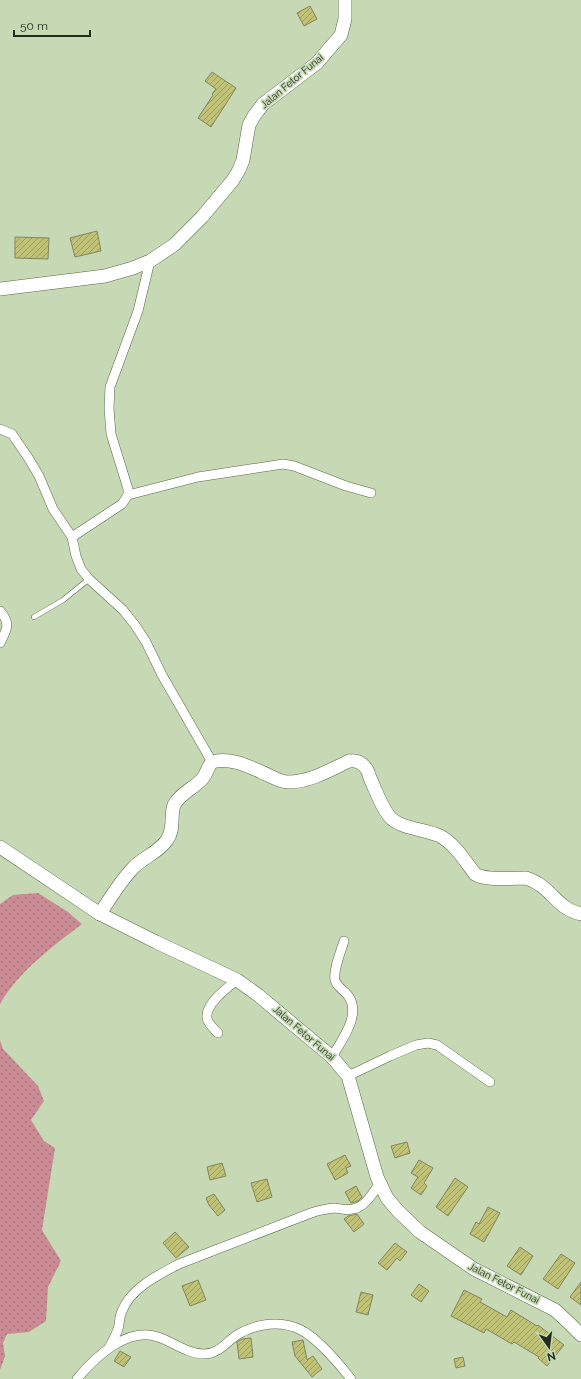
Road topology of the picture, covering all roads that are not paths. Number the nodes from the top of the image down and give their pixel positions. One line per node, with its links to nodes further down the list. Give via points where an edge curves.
1 (345, 0): 2 (street, Jalan Fetor Funai, via 345,19 341,35 317,63 263,104 254,116 249,125 243,160 233,180 189,231)
2 (150, 261): 3 (street, Jalan Fetor Funai, via 105,276); 6 (street, via 138,311 110,387 111,434)
3 (0, 290)
4 (2, 431): 7 (street, via 12,434 24,450 53,509)
5 (371, 493): 6 (street, via 283,464 198,477)
6 (128, 495): 7 (street, via 122,504)
7 (72, 538): 8 (street, via 81,569)
8 (89, 579): 10 (lane, via 63,600); 12 (street, via 123,610 135,625)
9 (0, 611): 11 (street, via 7,626)
10 (34, 617)
11 (0, 643)
12 (212, 762): 14 (street, via 203,778 175,804 171,832 167,840 133,868); 15 (street, via 223,760 248,766 287,782 308,779 349,761 361,763 366,767 392,820 431,832 446,840 479,877 526,878 546,888 568,910)
13 (0, 848): 14 (street, Jalan Fetor Funai)
14 (100, 914): 17 (street, Jalan Fetor Funai)
15 (581, 914)
16 (344, 941): 19 (street, via 335,980 349,997 352,1013 348,1028)
17 (237, 980): 18 (street, via 208,1008 208,1023); 19 (street, Jalan Fetor Funai)
18 (218, 1033)
19 (332, 1057): 20 (street, Jalan Fetor Funai)
20 (348, 1076): 21 (street, via 416,1045 428,1043 437,1046); 22 (street, Jalan Fetor Funai)
21 (490, 1082)
22 (380, 1183): 23 (street, Jalan Fetor Funai, via 398,1212 420,1232 474,1269 555,1310); 24 (street, via 369,1198 354,1209 335,1208 312,1213 163,1272 129,1299 122,1309 119,1328)
23 (581, 1335)
24 (109, 1348): 25 (street); 26 (street, via 132,1336 144,1334 203,1354 221,1349 245,1331 273,1324 301,1330)
25 (77, 1379)
26 (351, 1379)

